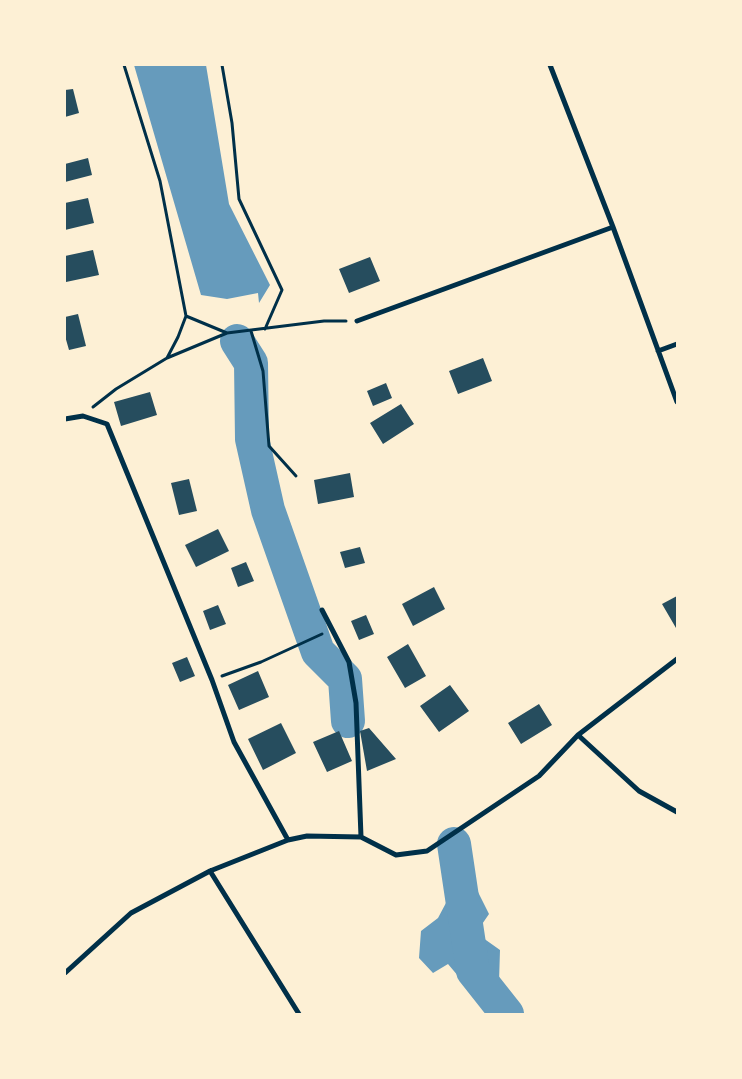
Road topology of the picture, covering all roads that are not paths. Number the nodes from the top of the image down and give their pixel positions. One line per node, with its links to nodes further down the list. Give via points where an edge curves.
1 (550, 65): 2 (street)
2 (613, 227): 3 (street); 5 (street)
3 (356, 321)
4 (677, 344): 5 (street)
5 (658, 351): 6 (street)
6 (677, 402)
7 (65, 419): 13 (street, via 83,416 107,424 212,680 234,742)
8 (322, 610): 12 (street, via 349,662 356,703)
9 (677, 659): 10 (street)
10 (578, 735): 11 (street, via 639,791); 12 (street, via 539,776 427,851 396,855)
11 (677, 812)
12 (361, 837): 13 (street, via 307,836)
13 (288, 840): 14 (street)
14 (210, 871): 15 (street, via 131,913); 16 (street)
15 (65, 973)
16 (299, 1014)

